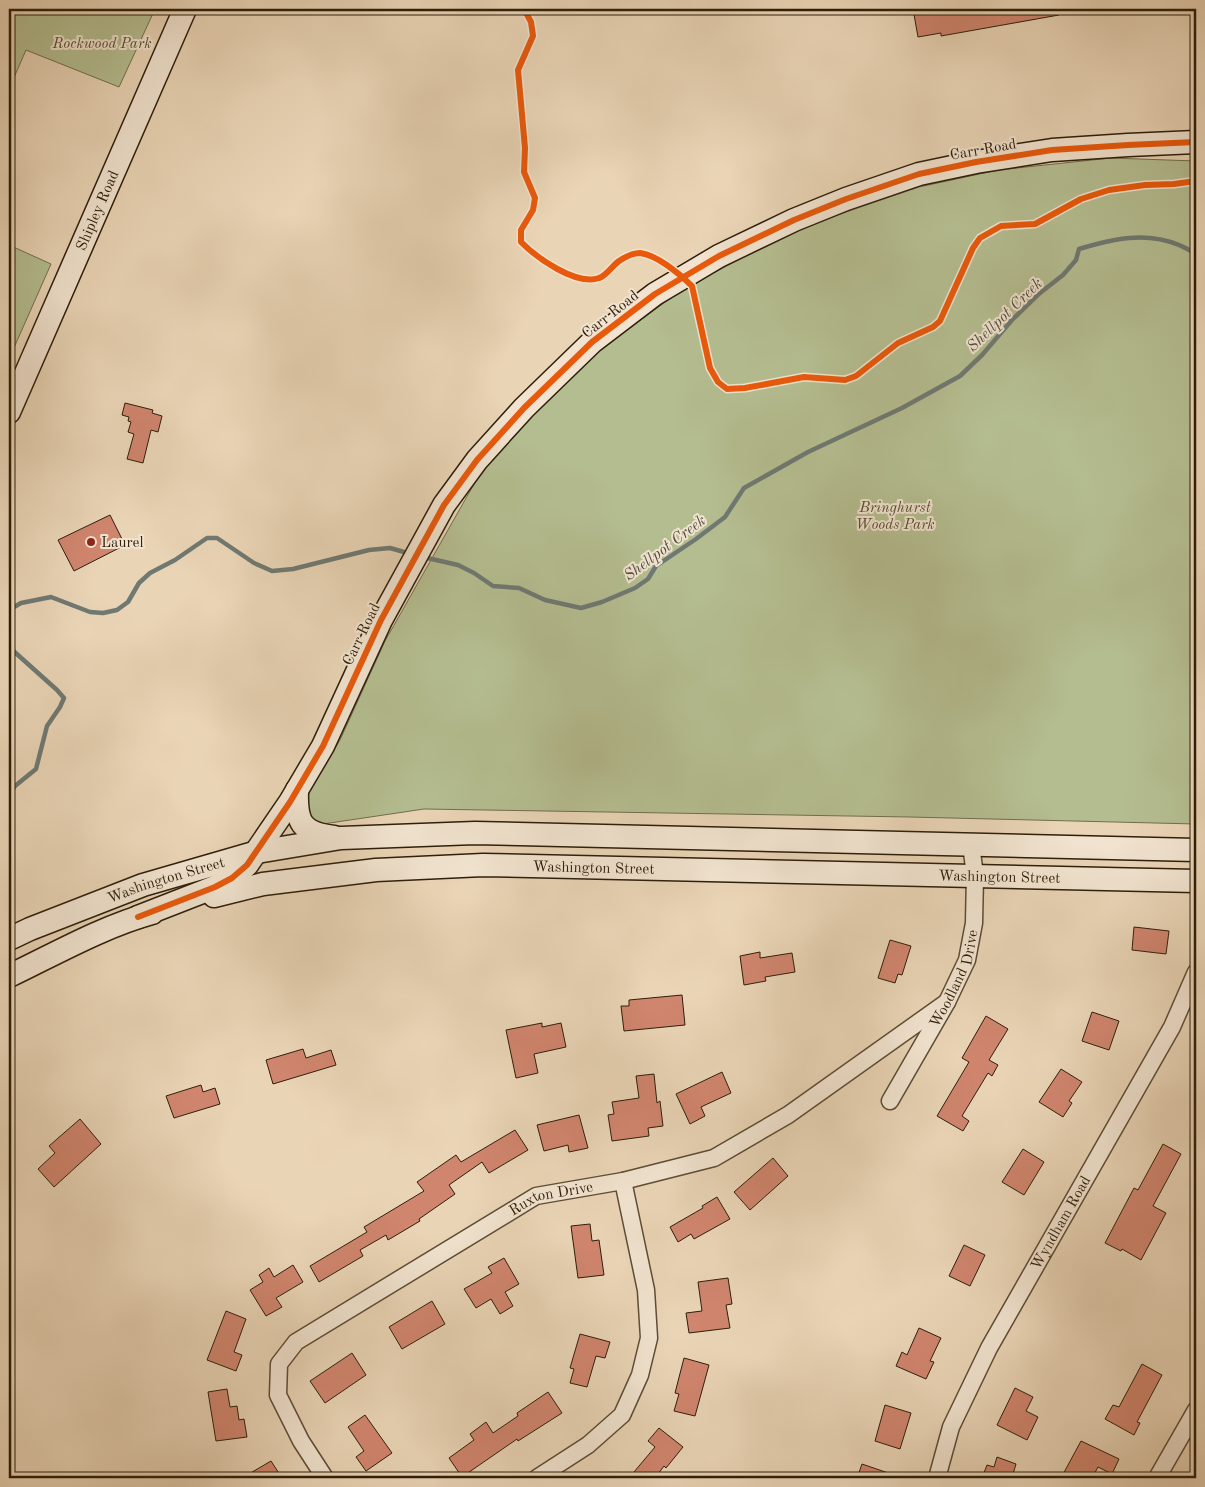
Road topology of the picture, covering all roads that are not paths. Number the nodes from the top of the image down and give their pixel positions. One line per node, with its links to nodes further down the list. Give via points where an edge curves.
1 (185, 9): 3 (main road, Shipley Road)
2 (1196, 142): 4 (main road, Carr Road, via 1052,150 919,174 794,220 719,256 655,294 592,342 524,408 477,460 416,555 381,620 323,746)
3 (9, 412)
4 (298, 790): 5 (main road, via 298,815 304,827); 6 (main road, Carr Road)
5 (341, 838): 6 (main road, Washington Street); 7 (main road, Washington Street, via 475,833)
6 (269, 843): 10 (main road, via 293,866); 12 (main road, Carr Road, via 232,878 215,888); 13 (main road, Washington Street, via 143,885)
7 (971, 845): 8 (main road, Washington Street); 9 (street, Woodland Drive)
8 (1196, 850)
9 (975, 875): 10 (main road, Washington Street, via 483,865); 11 (main road, Washington Street); 16 (street, Woodland Drive, via 974,923 967,960)
10 (326, 876): 12 (main road, Washington Street, via 263,884)
11 (1196, 881)
12 (138, 917): 15 (main road, Washington Street)
13 (9, 939)
14 (1196, 972): 22 (street, Wyndham Road, via 1172,1027 989,1348 951,1427)
15 (9, 976)
16 (947, 1002): 17 (street, Woodland Drive); 18 (street, Ruxton Drive, via 788,1115 714,1158)
17 (890, 1101)
18 (623, 1181): 20 (street, Ruxton Drive, via 536,1196 296,1342 279,1364 278,1395); 21 (street, via 646,1290 649,1338 640,1375 622,1414 588,1445)
19 (1196, 1410): 23 (street)
20 (326, 1478)
21 (537, 1478)
22 (937, 1478)
23 (1157, 1478)

